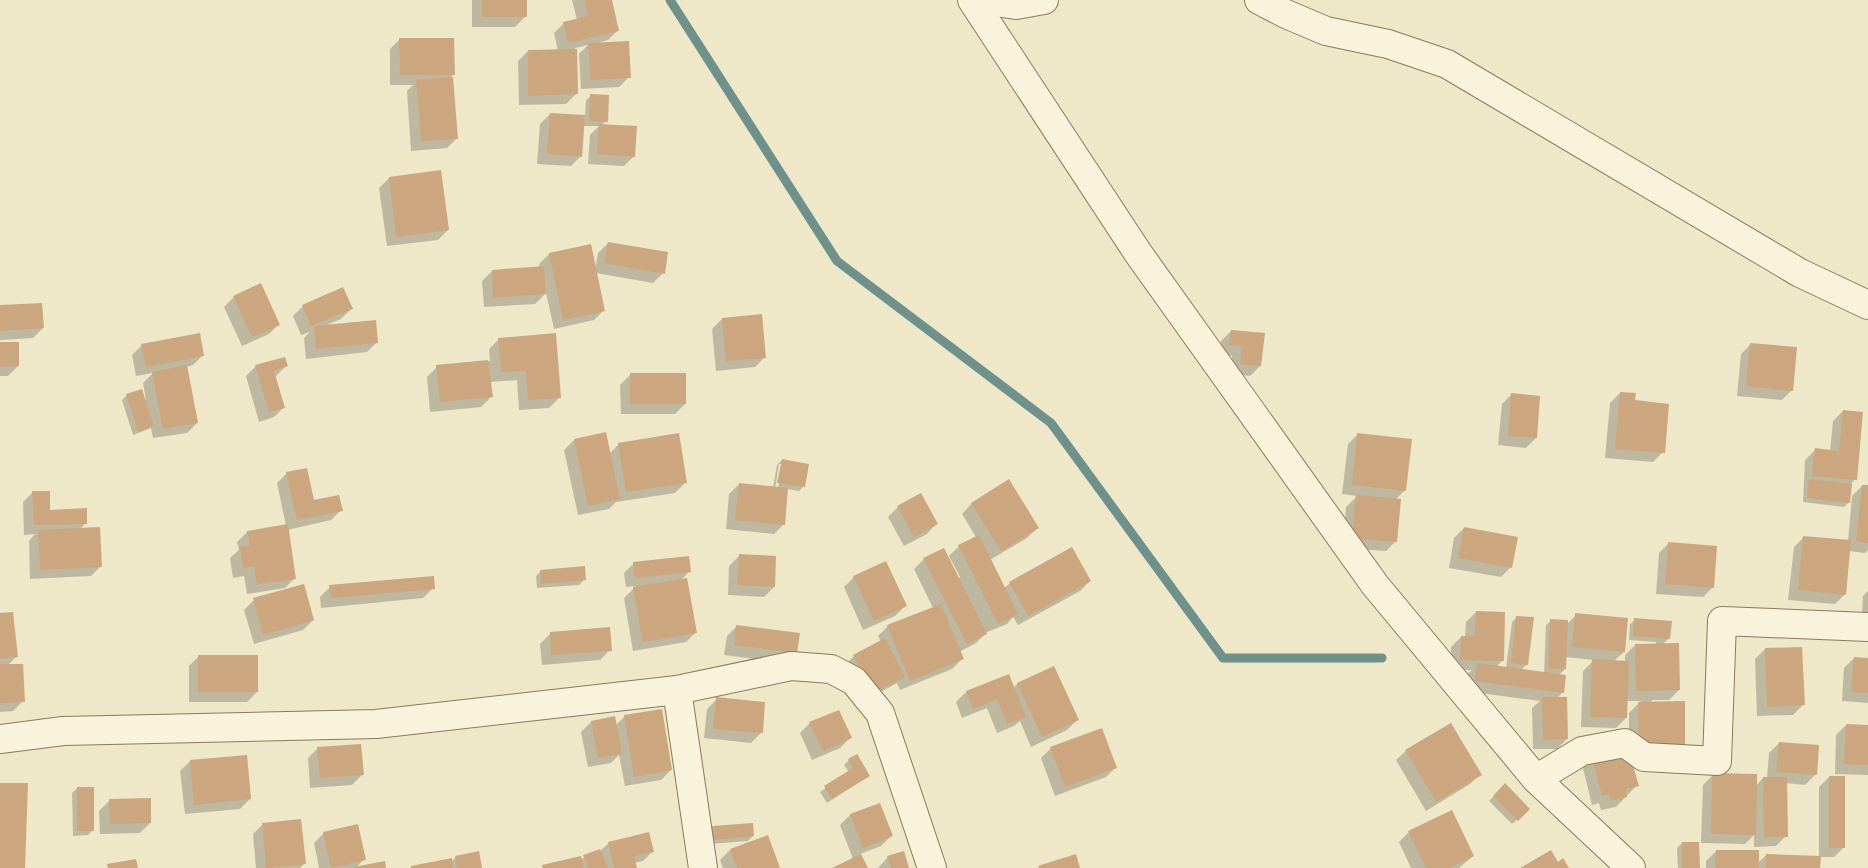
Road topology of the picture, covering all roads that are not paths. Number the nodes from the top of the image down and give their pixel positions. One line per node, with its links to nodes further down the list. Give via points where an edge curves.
1 (972, 0): 9 (street, via 1138,253 1375,585)
2 (982, 0): 3 (street, via 1016,5)
3 (1044, 0)
4 (1259, 0): 5 (street, via 1326,31 1388,44 1447,64 1800,273)
5 (1868, 306)
6 (1868, 627): 9 (street, via 1722,621 1717,761 1644,757 1625,743 1582,751)
7 (677, 690): 8 (street, via 376,724 63,731); 10 (street); 11 (street, via 791,666 831,669 854,681 880,713)
8 (0, 739)
9 (1536, 779): 12 (street)
10 (703, 868)
11 (932, 868)
12 (1631, 868)

